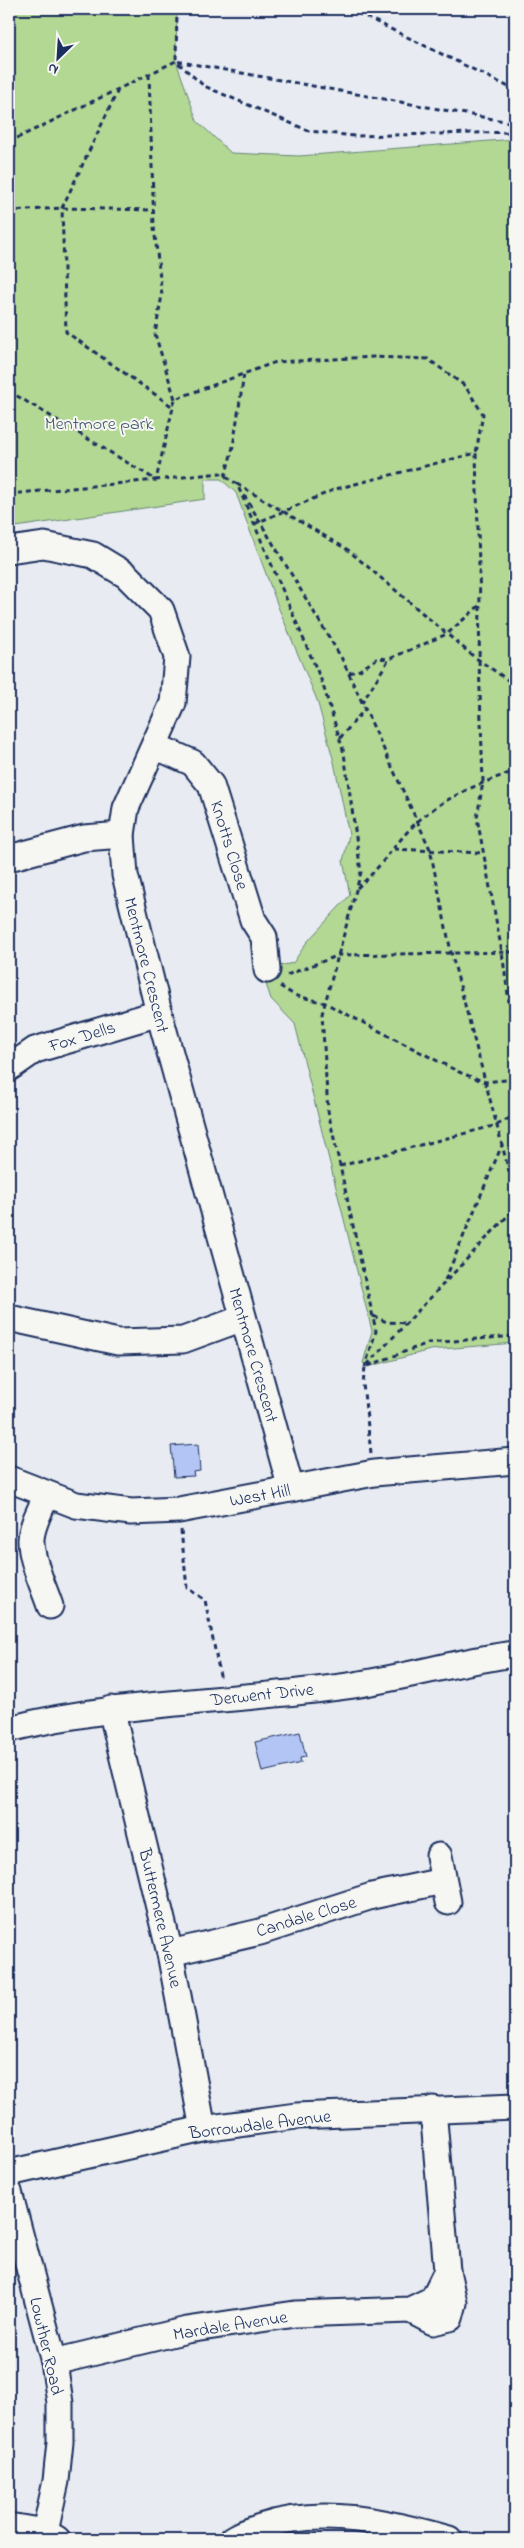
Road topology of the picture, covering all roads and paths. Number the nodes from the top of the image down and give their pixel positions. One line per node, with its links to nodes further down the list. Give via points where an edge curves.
1 (177, 9): 3 (path)
2 (350, 9): 6 (path)
3 (176, 61): 4 (path); 7 (path); 8 (path, via 204,86 309,131 354,136)
4 (149, 74): 5 (path); 11 (path)
5 (118, 89): 9 (path); 10 (path)
6 (515, 90)
7 (515, 123)
8 (515, 132)
9 (9, 142)
10 (62, 208): 11 (path); 12 (path); 16 (path, via 66,332)
11 (153, 210): 15 (path, via 162,295 155,334)
12 (9, 211)
13 (244, 374): 15 (path); 17 (path, via 276,362 373,357 428,359 465,386 483,414); 18 (path)
14 (9, 391): 19 (path)
15 (175, 399): 16 (path)
16 (172, 407): 19 (path)
17 (476, 453): 22 (path, via 336,489); 26 (path)
18 (225, 477): 19 (path, via 220,473); 20 (path)
19 (156, 480): 21 (path)
20 (237, 484): 22 (path); 23 (path); 24 (path)
21 (9, 494)
22 (284, 512): 23 (path); 27 (path, via 348,550)
23 (259, 521): 24 (path); 30 (path)
24 (254, 524): 34 (path, via 322,682)
25 (9, 550): 35 (street, Mentmore Crescent, via 44,545 93,555 126,575 160,610 177,657 172,703)
26 (480, 606): 27 (path); 29 (path)
27 (447, 634): 28 (path); 29 (path)
28 (389, 659): 30 (path, via 378,658); 32 (path)
29 (479, 660): 31 (path); 37 (path)
30 (348, 674): 32 (path)
31 (515, 685)
32 (362, 703): 33 (path)
33 (365, 709): 34 (path); 38 (path)
34 (340, 738): 44 (path, via 361,872)
35 (155, 746): 39 (street, Mentmore Crescent, via 126,808); 49 (street, Knotts Close, via 192,763 211,785 253,920 264,937)
36 (515, 771): 37 (path)
37 (483, 782): 38 (path, via 460,792); 42 (path, via 477,818)
38 (417, 822): 40 (path); 41 (path)
39 (122, 835): 43 (street, via 84,838); 51 (street, Mentmore Crescent, via 125,875)
40 (394, 849): 41 (path); 44 (path, via 374,874)
41 (430, 852): 42 (path); 45 (path)
42 (484, 853): 46 (path)
43 (9, 858)
44 (357, 888): 48 (path)
45 (451, 952): 46 (path); 48 (path); 55 (path)
46 (502, 952): 47 (path); 52 (path)
47 (515, 952)
48 (339, 954): 49 (path); 50 (path)
49 (269, 976): 50 (path, via 294,995)
50 (325, 1003): 55 (path, via 459,1072); 59 (path, via 322,1014 328,1111)
51 (159, 1013): 53 (street, Fox Dells, via 34,1050); 65 (street, Mentmore Crescent)
52 (515, 1044)
53 (9, 1068)
54 (515, 1079): 55 (path)
55 (485, 1082): 57 (path)
56 (515, 1116): 57 (path)
57 (497, 1125): 58 (path); 59 (path)
58 (502, 1144): 60 (path); 62 (path)
59 (340, 1166): 63 (path)
60 (515, 1194)
61 (515, 1208): 62 (path)
62 (444, 1284): 66 (path)
63 (373, 1316): 66 (path, via 387,1322); 68 (path, via 376,1331)
64 (9, 1318): 65 (street, via 118,1342 183,1340)
65 (243, 1318): 72 (street, Mentmore Crescent)
66 (407, 1323): 68 (path)
67 (515, 1336): 68 (path, via 428,1343)
68 (365, 1367): 69 (path, via 363,1384)
69 (371, 1454)
70 (515, 1461): 72 (street, West Hill, via 374,1473)
71 (9, 1479): 73 (street, West Hill)
72 (291, 1489): 74 (street, West Hill)
73 (47, 1495): 74 (street, West Hill, via 76,1505 122,1511); 75 (street, via 31,1539)
74 (179, 1510): 77 (path, via 187,1588 205,1600)
75 (50, 1606)
76 (515, 1654): 77 (street, Derwent Drive, via 348,1686)
77 (225, 1698): 78 (street, Derwent Drive)
78 (111, 1709): 79 (street, Derwent Drive); 81 (street, Buttermere Avenue)
79 (9, 1729)
80 (439, 1856): 81 (street, Candale Close, via 445,1891 372,1896 260,1932)
81 (170, 1953): 84 (street, Buttermere Avenue)
82 (515, 2107): 83 (street, Borrowdale Avenue)
83 (434, 2109): 84 (street, Borrowdale Avenue, via 296,2116); 87 (street, Mardale Avenue, via 447,2271 454,2303 450,2318 433,2322 410,2310 295,2314 187,2330)
84 (203, 2129): 85 (street, Borrowdale Avenue)
85 (9, 2173)
86 (9, 2192): 87 (street, Lowther Road)
87 (54, 2362): 89 (street, Lowther Road, via 60,2403 60,2442)
88 (9, 2526): 89 (street)
89 (51, 2536)
90 (232, 2539): 91 (street, via 284,2519 339,2516 394,2524)
91 (449, 2539)

